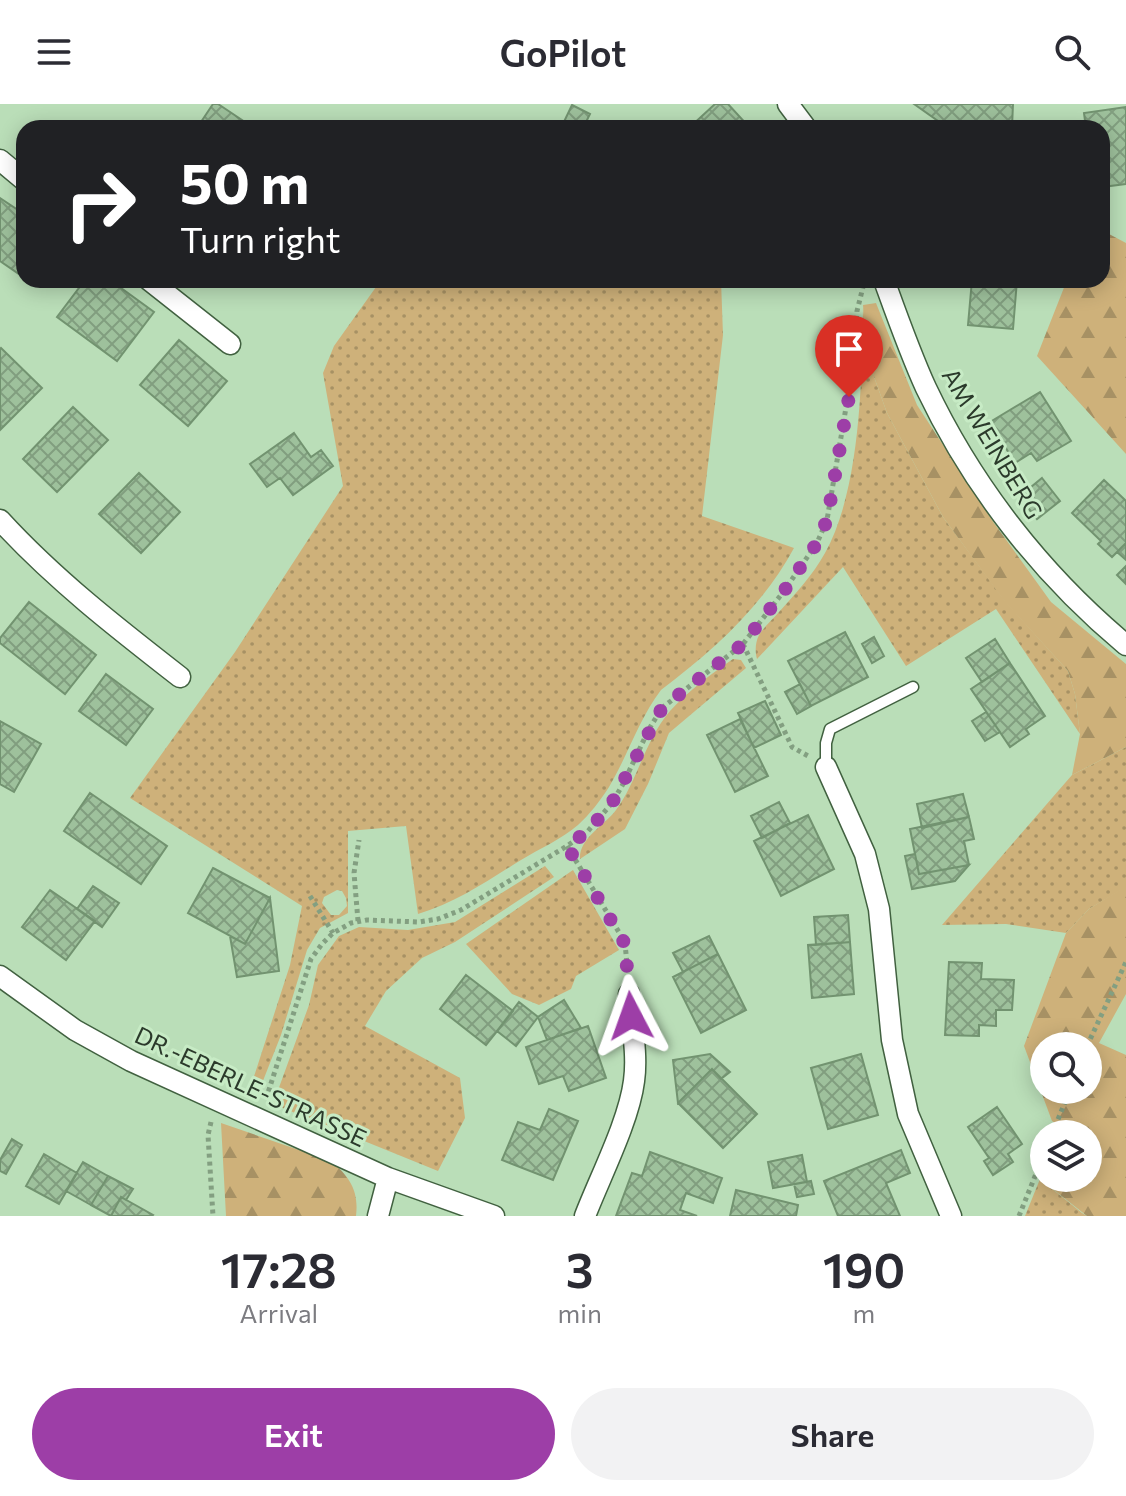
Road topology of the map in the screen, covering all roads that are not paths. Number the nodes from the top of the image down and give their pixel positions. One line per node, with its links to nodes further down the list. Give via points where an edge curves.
1 (0, 160): 2 (street)
2 (16, 173)
3 (159, 288): 5 (street)
4 (878, 288): 7 (street, AM WEINBERG, via 979,480 1065,590)
5 (230, 344)
6 (0, 520): 8 (street, via 100,615)
7 (1126, 645)
8 (180, 677)
9 (913, 687): 10 (lane, via 830,729)
10 (826, 767): 17 (street, via 865,854 879,909 892,1040 908,1114)
11 (0, 976): 13 (street, DR.-EBERLE-STRASSE, via 75,1030 131,1061)
12 (629, 994): 16 (street, via 634,1081)
13 (388, 1178): 14 (street); 15 (street, DR.-EBERLE-STRASSE)
14 (378, 1216)
15 (494, 1216)
16 (585, 1216)
17 (951, 1216)

